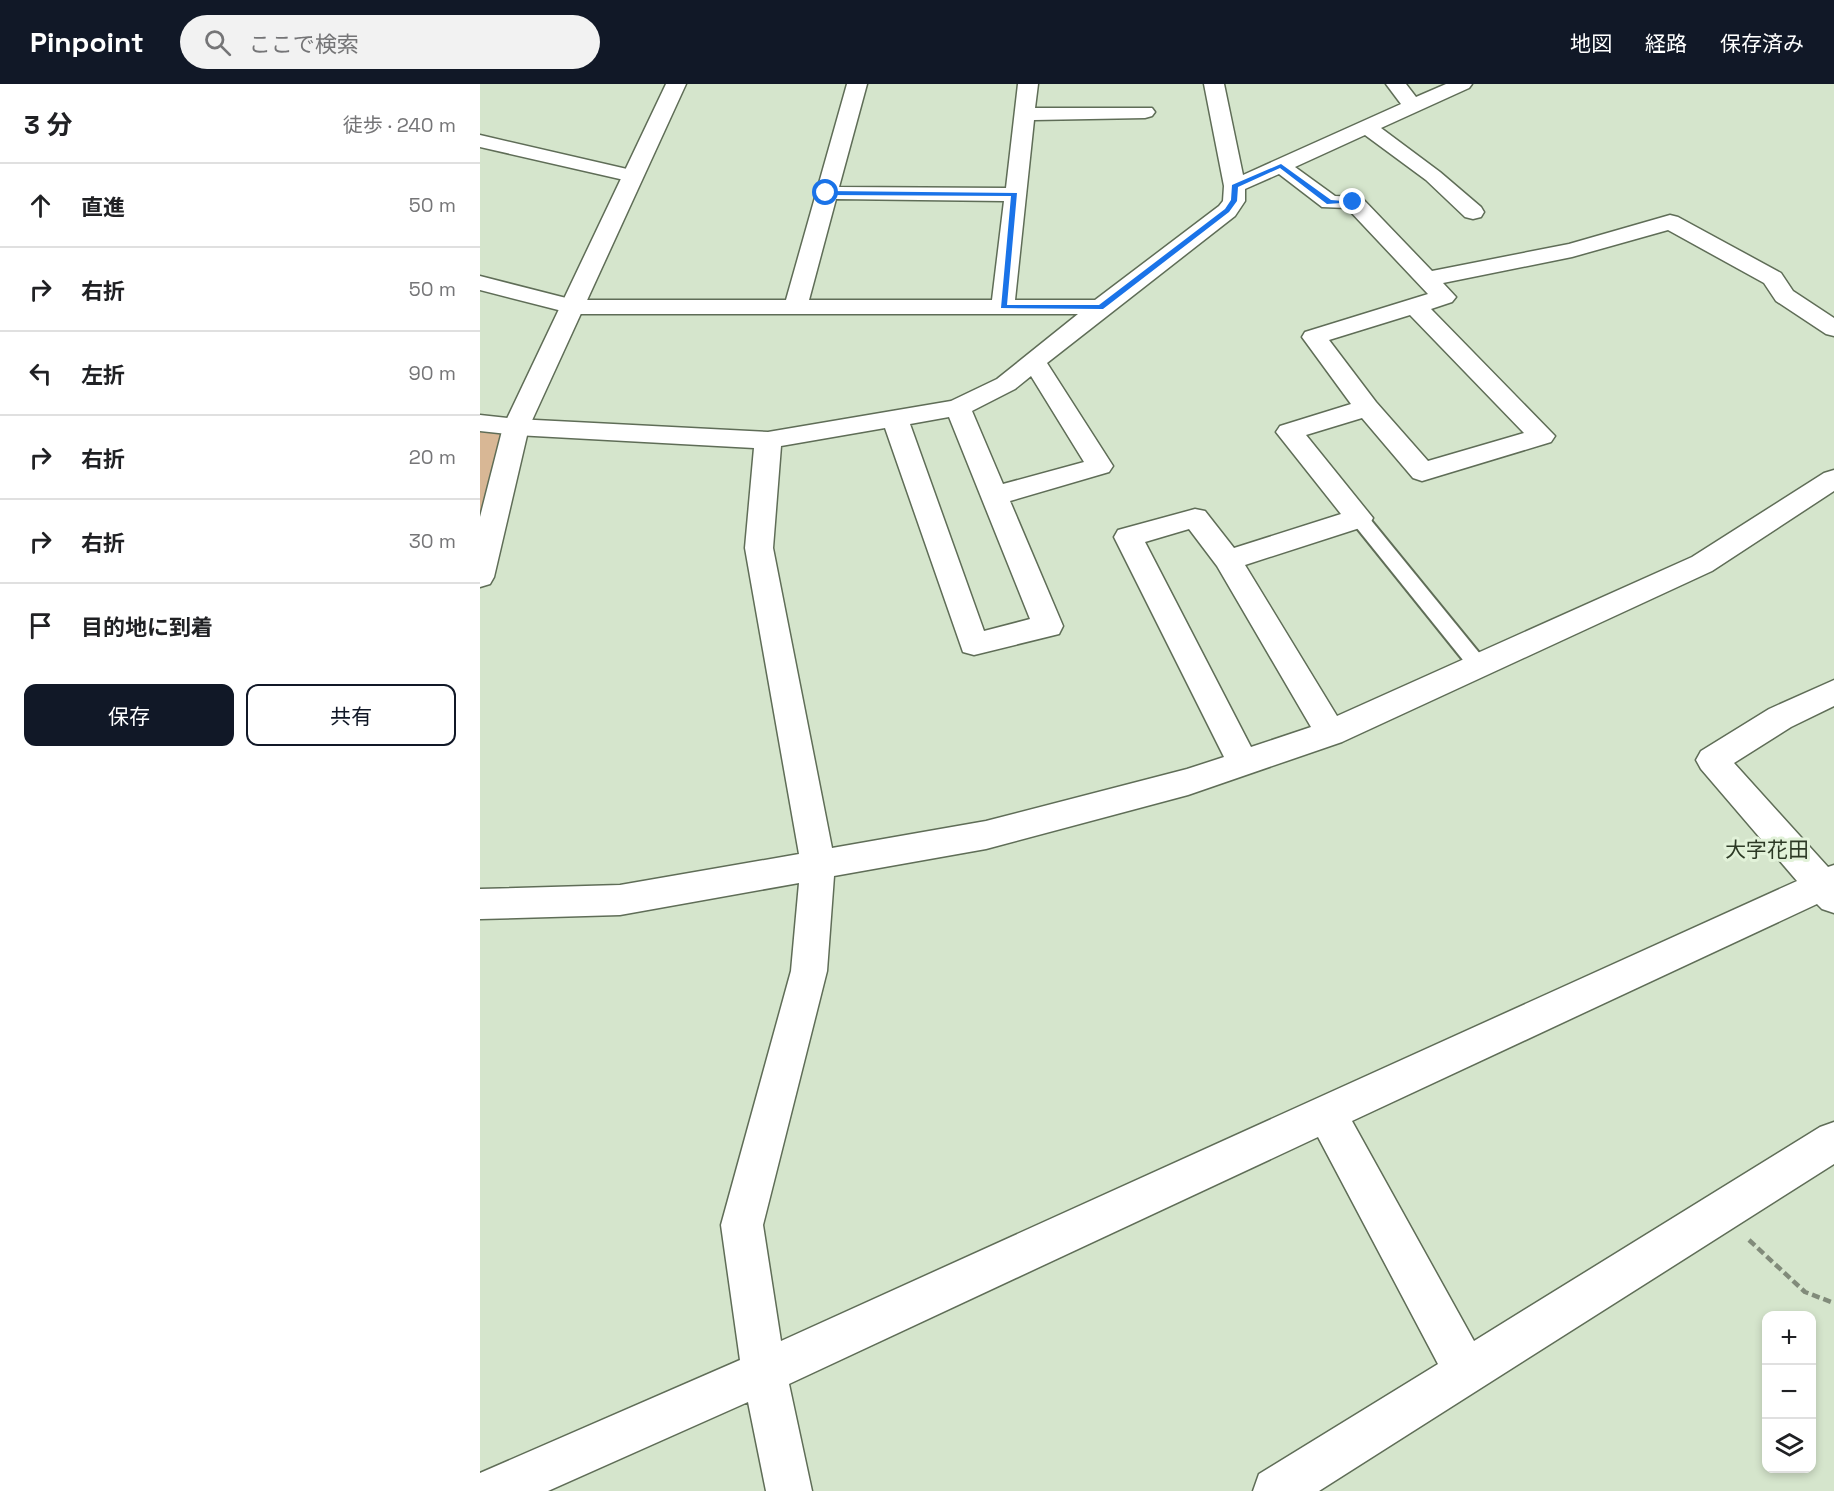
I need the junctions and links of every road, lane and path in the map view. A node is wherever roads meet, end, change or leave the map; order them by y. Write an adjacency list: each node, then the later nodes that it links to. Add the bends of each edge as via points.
1 (676, 84): 13 (street)
2 (856, 84): 15 (street)
3 (1028, 84): 9 (street)
4 (1214, 84): 14 (street)
5 (1396, 84): 7 (street)
6 (1462, 84): 7 (street)
7 (1414, 107): 10 (street)
8 (1145, 112): 9 (street)
9 (1024, 114): 16 (street)
10 (1368, 128): 12 (street); 17 (street, via 1433,176)
11 (480, 141): 13 (street)
12 (1281, 166): 14 (street); 18 (street, via 1330,202 1353,202)
13 (633, 177): 22 (street)
14 (1235, 186): 24 (street, via 1234,201 1227,211)
15 (826, 193): 16 (street); 20 (street)
16 (1015, 195): 23 (street)
17 (1473, 212)
18 (1427, 279): 21 (street, via 1444,297); 25 (street, via 1572,250 1670,222 1773,278 1784,296)
19 (480, 283): 22 (street)
20 (796, 305): 22 (street); 23 (street)
21 (1415, 306): 28 (street, via 1314,337); 28 (street, via 1542,436 1422,472)
22 (574, 307): 31 (street)
23 (1003, 307): 24 (street)
24 (1101, 307): 26 (street)
25 (1834, 329)
26 (1034, 362): 27 (street, via 1006,384); 34 (street, via 1100,466)
27 (958, 408): 29 (street); 34 (street)
28 (1367, 408): 35 (street, via 1289,432)
29 (895, 419): 32 (street); 34 (street, via 974,644 1048,626)
30 (480, 423): 31 (street)
31 (516, 427): 32 (street); 37 (street)
32 (768, 440): 42 (street, via 759,548)
33 (1834, 480): 38 (street, via 1702,564)
34 (994, 496)
35 (1359, 518): 36 (street); 38 (lane)
36 (1228, 560): 40 (street); 41 (street, via 1195,518 1128,537)
37 (480, 577)
38 (1478, 665): 40 (street)
39 (1834, 692): 43 (street, via 1780,718 1712,760)
40 (1331, 733): 41 (street)
41 (1243, 763): 42 (street, via 1188,782 986,835)
42 (818, 863): 44 (street, via 620,900); 50 (street, via 809,971 742,1225)
43 (1830, 888): 45 (street)
44 (480, 904)
45 (1326, 1114): 49 (street); 50 (street)
46 (1834, 1141): 47 (street)
47 (1720, 1214): 48 (path, via 1805,1292); 49 (street)
48 (1834, 1303)
49 (1466, 1371): 53 (street)
50 (764, 1372): 51 (street); 52 (street)
51 (494, 1491)
52 (789, 1491)
53 (1276, 1491)

